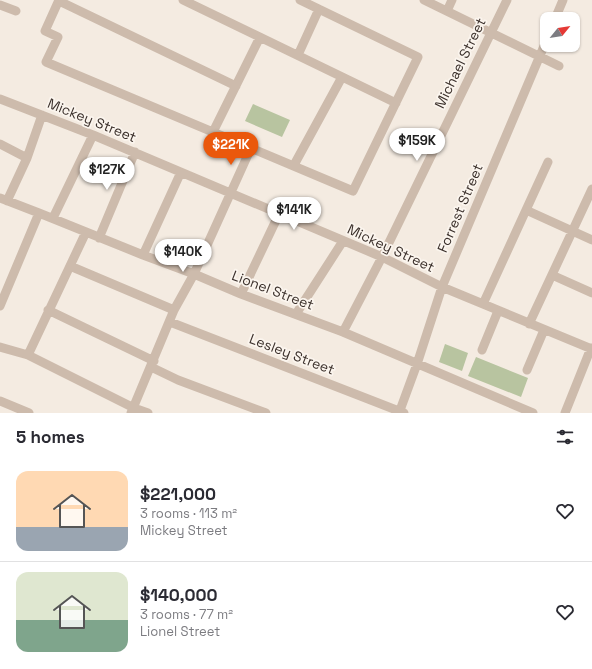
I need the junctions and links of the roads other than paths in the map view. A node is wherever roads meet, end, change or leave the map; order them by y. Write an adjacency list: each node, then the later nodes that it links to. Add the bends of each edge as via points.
1 (183, 0): 14 (street)
2 (300, 0): 9 (street)
3 (424, 0): 11 (street)
4 (452, 0): 11 (street)
5 (506, 0): 13 (street, Michael Street)
6 (563, 0): 12 (street)
7 (59, 1): 20 (street); 24 (street, via 44,31 58,37 46,62)
8 (0, 4): 10 (street)
9 (319, 9): 16 (street); 22 (street, via 418,57)
10 (16, 11)
11 (447, 11): 13 (street)
12 (558, 12)
13 (491, 33): 17 (street); 46 (street, Michael Street)
14 (260, 37): 16 (street); 20 (street)
15 (541, 52): 17 (street, Forrest Street)
16 (298, 55): 19 (street)
17 (539, 57): 18 (street); 50 (street, Forrest Street)
18 (559, 66)
19 (342, 77): 22 (street); 31 (street)
20 (236, 86): 24 (street)
21 (0, 99): 23 (street, Mickey Street)
22 (396, 103): 31 (street, via 353,191)
23 (42, 115): 25 (street, Mickey Street); 29 (street)
24 (213, 132): 27 (street)
25 (93, 135): 28 (street, Mickey Street); 39 (street)
26 (0, 144): 29 (street)
27 (251, 148): 31 (street); 34 (street)
28 (135, 152): 32 (street, Mickey Street); 42 (street)
29 (27, 158): 35 (street)
30 (548, 162): 36 (street)
31 (294, 165)
32 (182, 172): 34 (street, Mickey Street); 45 (street)
33 (592, 190): 40 (street)
34 (231, 193): 38 (street, Mickey Street); 48 (street)
35 (4, 199): 37 (street, Lionel Street)
36 (526, 210): 40 (street); 53 (street)
37 (39, 213): 39 (street, Lionel Street); 54 (street)
38 (279, 214): 44 (street, Mickey Street); 52 (street)
39 (53, 218): 41 (street, Lionel Street)
40 (572, 231): 43 (street); 49 (street)
41 (86, 232): 42 (street, Lionel Street); 47 (street)
42 (99, 238): 45 (street, Lionel Street)
43 (592, 240)
44 (343, 241): 46 (street, Mickey Street); 58 (street)
45 (143, 255): 48 (street, Lionel Street)
46 (382, 257): 50 (street, Mickey Street); 62 (street, Michael Street)
47 (70, 266): 55 (street); 56 (street)
48 (194, 274): 52 (street, Lionel Street); 56 (street)
49 (552, 275): 51 (street); 60 (street)
50 (442, 287): 53 (street, Mickey Street); 68 (street, Forrest Street)
51 (592, 293)
52 (241, 294): 58 (street, Lionel Street)
53 (483, 304): 57 (street, Mickey Street)
54 (0, 306)
55 (48, 310): 66 (street); 67 (street)
56 (174, 310): 59 (street)
57 (498, 311): 60 (street, Mickey Street); 65 (street)
58 (296, 314): 62 (street, Lionel Street)
59 (170, 322): 67 (street); 72 (street, Lesley Street)
60 (529, 324): 61 (street, Mickey Street)
61 (544, 330): 64 (street, Mickey Street); 69 (street)
62 (343, 332): 68 (street, Lionel Street)
63 (0, 347): 66 (street)
64 (591, 349): 77 (street)
65 (482, 350)
66 (28, 355): 71 (street)
67 (153, 364): 71 (street); 75 (street, via 178,380)
68 (417, 364): 72 (street, Forrest Street); 76 (street, Lionel Street)
69 (527, 370)
70 (0, 401): 73 (street)
71 (133, 410): 74 (street)
72 (401, 412)
73 (29, 413)
74 (148, 413)
75 (266, 413)
76 (533, 413)
77 (565, 413)

